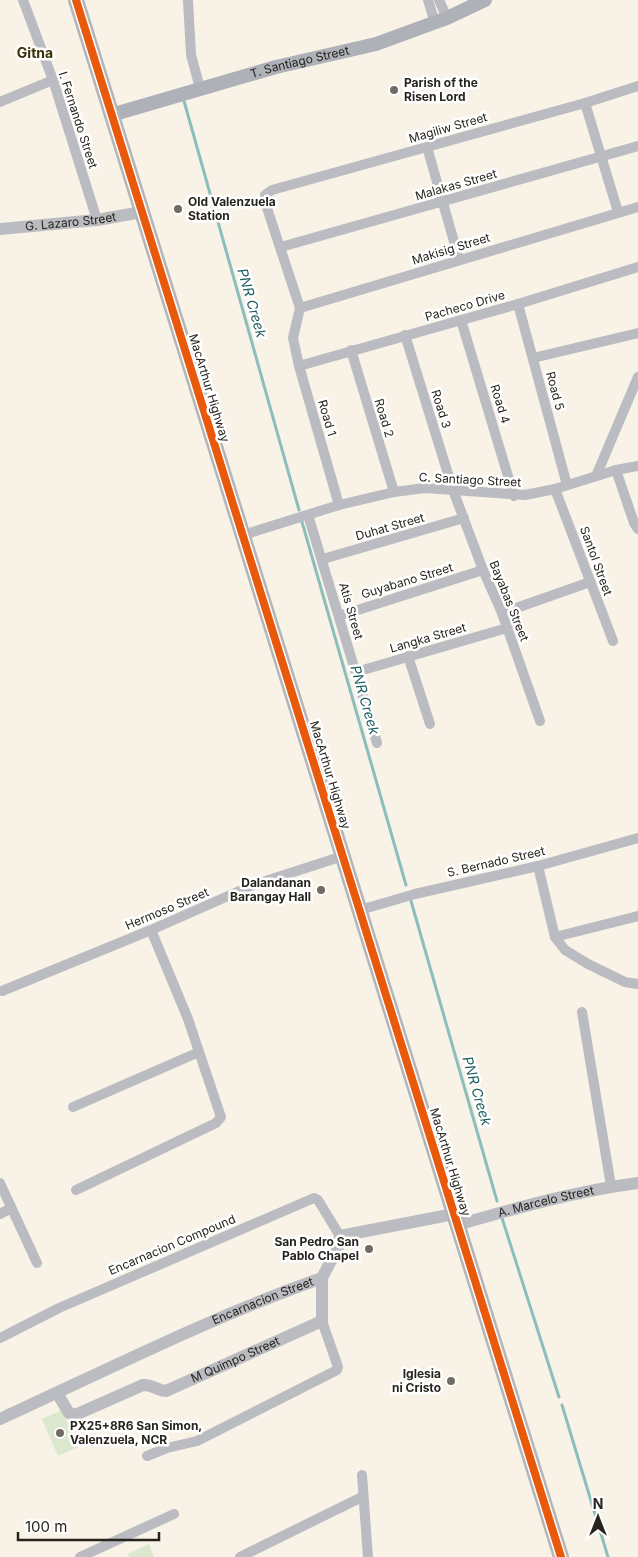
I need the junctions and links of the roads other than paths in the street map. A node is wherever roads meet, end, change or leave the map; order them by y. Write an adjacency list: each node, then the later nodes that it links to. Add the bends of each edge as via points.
1 (24, 0): 8 (street, I. Fernando Street)
2 (76, 0): 13 (highway, MacArthur Highway)
3 (188, 0): 10 (street, via 191,54)
4 (428, 0): 7 (street)
5 (439, 0): 7 (street)
6 (485, 0): 7 (main road, T. Santiago Street)
7 (441, 21): 10 (main road, T. Santiago Street, via 376,44)
8 (53, 80): 11 (street); 21 (street, I. Fernando Street)
9 (638, 86): 12 (street, Magiliw Street)
10 (200, 88): 13 (main road, T. Santiago Street)
11 (0, 102)
12 (585, 102): 15 (street, Magiliw Street); 16 (street)
13 (112, 115): 19 (highway, MacArthur Highway)
14 (638, 146): 16 (street, Malakas Street)
15 (427, 147): 17 (street); 23 (street, Magiliw Street, via 272,190 265,195 265,202)
16 (603, 157): 17 (street, Malakas Street); 20 (street)
17 (443, 201): 23 (street, Malakas Street); 24 (street)
18 (638, 207): 20 (street, Makisig Street)
19 (142, 212): 21 (street, G. Lazaro Street); 47 (highway, MacArthur Highway)
20 (618, 212): 24 (street, Makisig Street)
21 (97, 220): 22 (street, G. Lazaro Street)
22 (0, 229)
23 (281, 247): 27 (street)
24 (459, 259): 27 (street, Makisig Street)
25 (638, 267): 26 (street, Pacheco Drive)
26 (518, 304): 28 (street, Pacheco Drive); 32 (street, Road 5)
27 (300, 308): 33 (street, Road 1, via 294,338)
28 (461, 320): 30 (street, Pacheco Drive); 42 (street, Road 4)
29 (638, 334): 32 (street)
30 (405, 335): 31 (street, Pacheco Drive); 40 (street, Road 3)
31 (351, 350): 33 (street, Pacheco Drive); 41 (street, Road 2)
32 (533, 358): 38 (street, Road 5)
33 (299, 366): 43 (street, Road 1)
34 (638, 377): 37 (street)
35 (638, 466): 36 (street, C. Santiago Street)
36 (616, 470): 37 (street, C. Santiago Street); 46 (street)
37 (596, 476): 38 (street, C. Santiago Street)
38 (567, 485): 39 (street, C. Santiago Street)
39 (555, 489): 42 (street, C. Santiago Street); 50 (street, Santol Street)
40 (453, 490): 41 (street, C. Santiago Street, via 425,488); 42 (street, C. Santiago Street); 45 (street, Bayabas Street)
41 (394, 492): 43 (street, C. Santiago Street)
42 (514, 496)
43 (339, 505): 44 (street, C. Santiago Street)
44 (308, 514): 47 (street, C. Santiago Street); 48 (street, Atis Street)
45 (464, 518): 48 (street, Duhat Street); 49 (street, Bayabas Street)
46 (637, 525)
47 (243, 535): 61 (highway, MacArthur Highway)
48 (323, 559): 52 (street, Atis Street)
49 (483, 570): 51 (street, Bayabas Street); 52 (street, Guyabano Street)
50 (590, 582): 51 (street); 54 (street, Santol Street)
51 (502, 613): 53 (street, Bayabas Street)
52 (339, 616): 56 (street, Atis Street)
53 (507, 628): 55 (street, Langka Street); 57 (street, Bayabas Street)
54 (613, 641)
55 (408, 656): 56 (street, Langka Street); 58 (street)
56 (356, 672): 59 (street, Atis Street)
57 (540, 721)
58 (430, 724)
59 (377, 743)
60 (638, 838): 62 (street, S. Bernado Street)
61 (343, 856): 63 (highway, MacArthur Highway); 65 (street, Hermoso Street, via 253,885)
62 (538, 866): 63 (street, S. Bernado Street); 66 (street)
63 (360, 910): 78 (highway, MacArthur Highway)
64 (638, 916): 66 (street)
65 (151, 930): 68 (street, Hermoso Street); 70 (street)
66 (555, 937): 67 (street, via 565,950 588,964 625,982)
67 (638, 984)
68 (2, 991)
69 (582, 1012): 74 (street)
70 (199, 1052): 71 (street); 75 (street, via 221,1117 216,1123)
71 (73, 1107)
72 (638, 1183): 74 (street, A. Marcelo Street)
73 (0, 1184): 76 (street)
74 (611, 1186): 78 (street, A. Marcelo Street, via 493,1214)
75 (76, 1190)
76 (11, 1208): 77 (street); 80 (street)
77 (0, 1214)
78 (455, 1219): 79 (street); 93 (highway, MacArthur Highway)
79 (340, 1236): 81 (street, Encarnacion Street); 83 (street, Encarnacion Compound, via 314,1198 59,1308)
80 (37, 1264)
81 (322, 1278): 82 (street); 84 (street, Encarnacion Street, via 211,1321)
82 (322, 1321): 84 (street, M Quimpo Street, via 166,1391 147,1384 76,1415 69,1413); 86 (street, via 337,1370 197,1441)
83 (0, 1338)
84 (57, 1393): 85 (street, Encarnacion Street)
85 (0, 1419)
86 (148, 1456)
87 (362, 1475): 88 (street)
88 (362, 1498): 91 (street); 92 (street)
89 (174, 1514): 90 (street)
90 (80, 1557)
91 (240, 1557)
92 (368, 1557)
93 (561, 1557)

